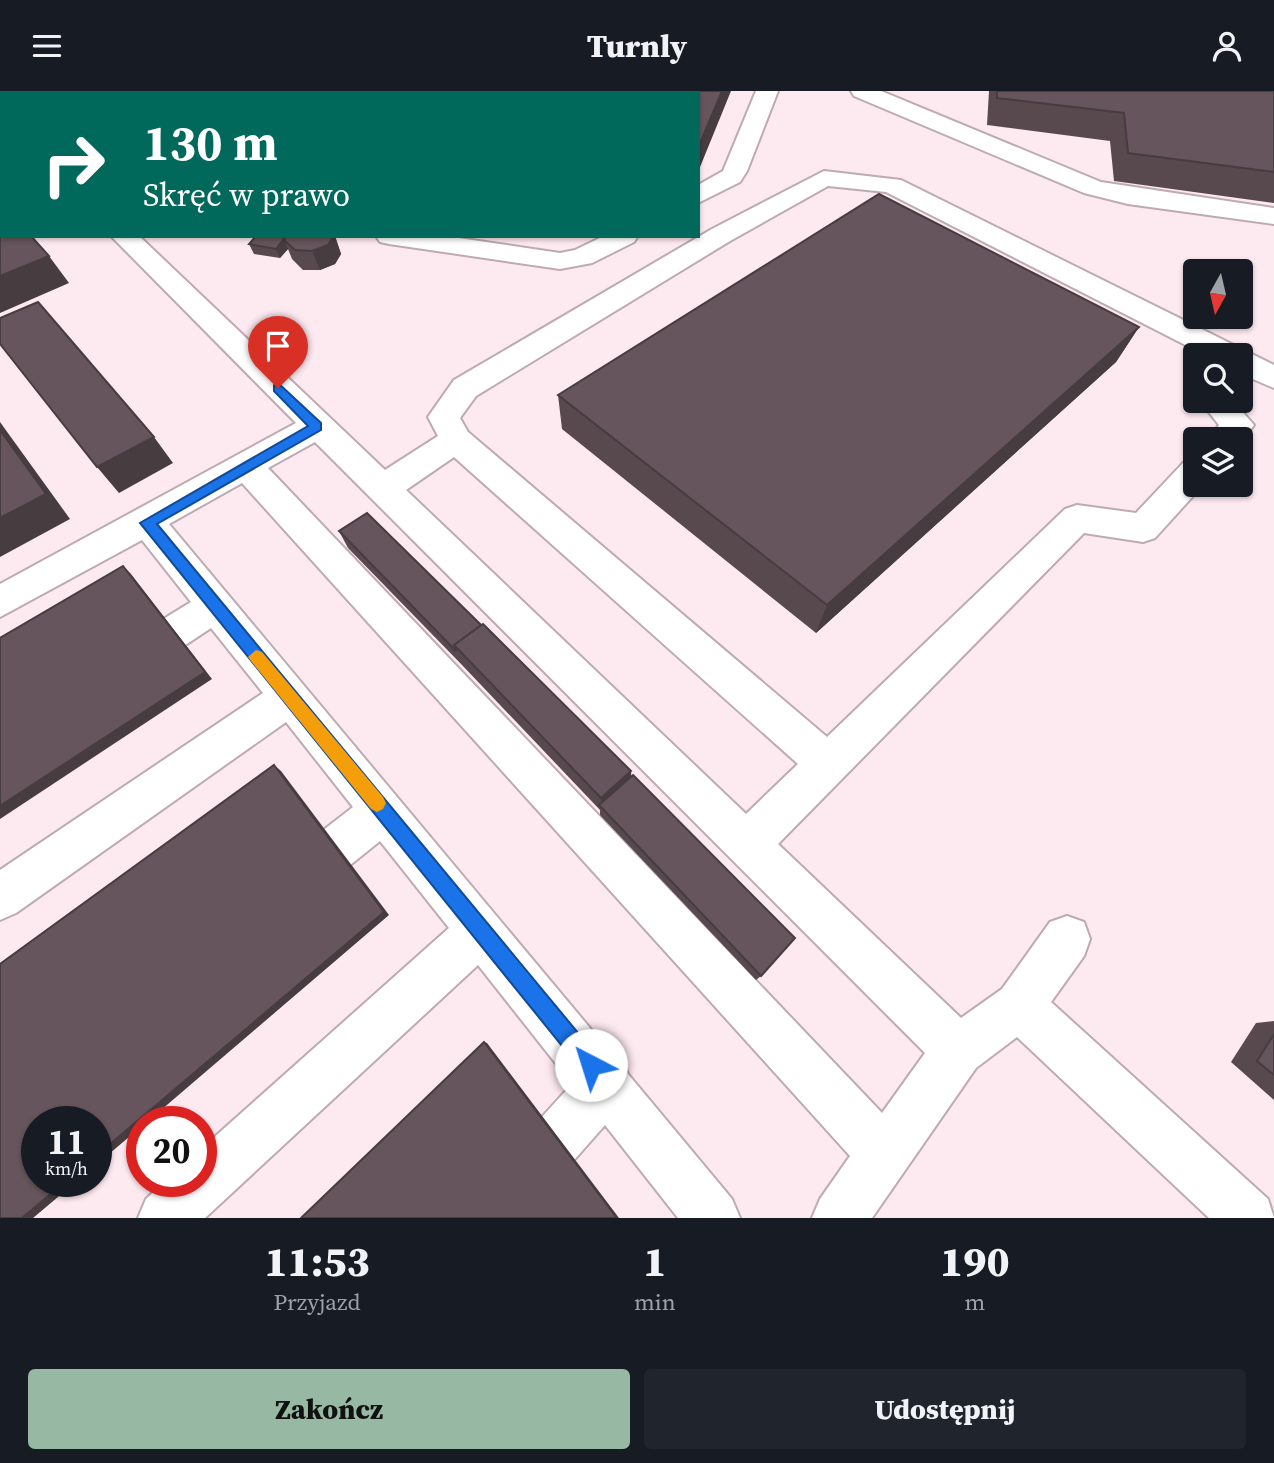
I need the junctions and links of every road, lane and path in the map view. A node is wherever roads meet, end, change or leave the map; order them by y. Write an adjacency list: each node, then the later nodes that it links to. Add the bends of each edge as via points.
1 (766, 91): 3 (lane, via 736,171)
2 (862, 91): 4 (lane, via 1093,188)
3 (700, 195)
4 (1274, 216)
5 (126, 238): 12 (lane)
6 (403, 238): 7 (lane, via 559,261 582,257)
7 (621, 238)
8 (1205, 343): 14 (lane, via 892,185 824,178 465,388 444,417)
9 (1253, 367): 10 (lane)
10 (1274, 378)
11 (1226, 413): 13 (lane)
12 (316, 427): 15 (lane); 17 (lane)
13 (1236, 427)
14 (456, 440): 17 (lane); 23 (lane)
15 (246, 466): 18 (lane); 33 (lane)
16 (1183, 485): 23 (lane, via 1143,528 1077,518)
17 (381, 490): 25 (lane)
18 (148, 523): 19 (lane, via 112,538); 20 (lane)
19 (0, 602)
20 (216, 605): 21 (lane); 22 (lane)
21 (102, 678)
22 (289, 697): 24 (lane); 26 (lane)
23 (828, 764): 25 (lane)
24 (383, 811): 27 (lane); 28 (lane)
25 (748, 842): 31 (lane)
26 (0, 897)
27 (263, 907)
28 (480, 932): 32 (lane); 34 (lane)
29 (1067, 939): 30 (lane)
30 (1019, 1006): 31 (lane); 38 (lane)
31 (958, 1050): 33 (lane)
32 (607, 1084): 35 (lane); 36 (lane)
33 (884, 1154): 37 (lane)
34 (165, 1218)
35 (486, 1218)
36 (713, 1218)
37 (839, 1218)
38 (1249, 1218)

